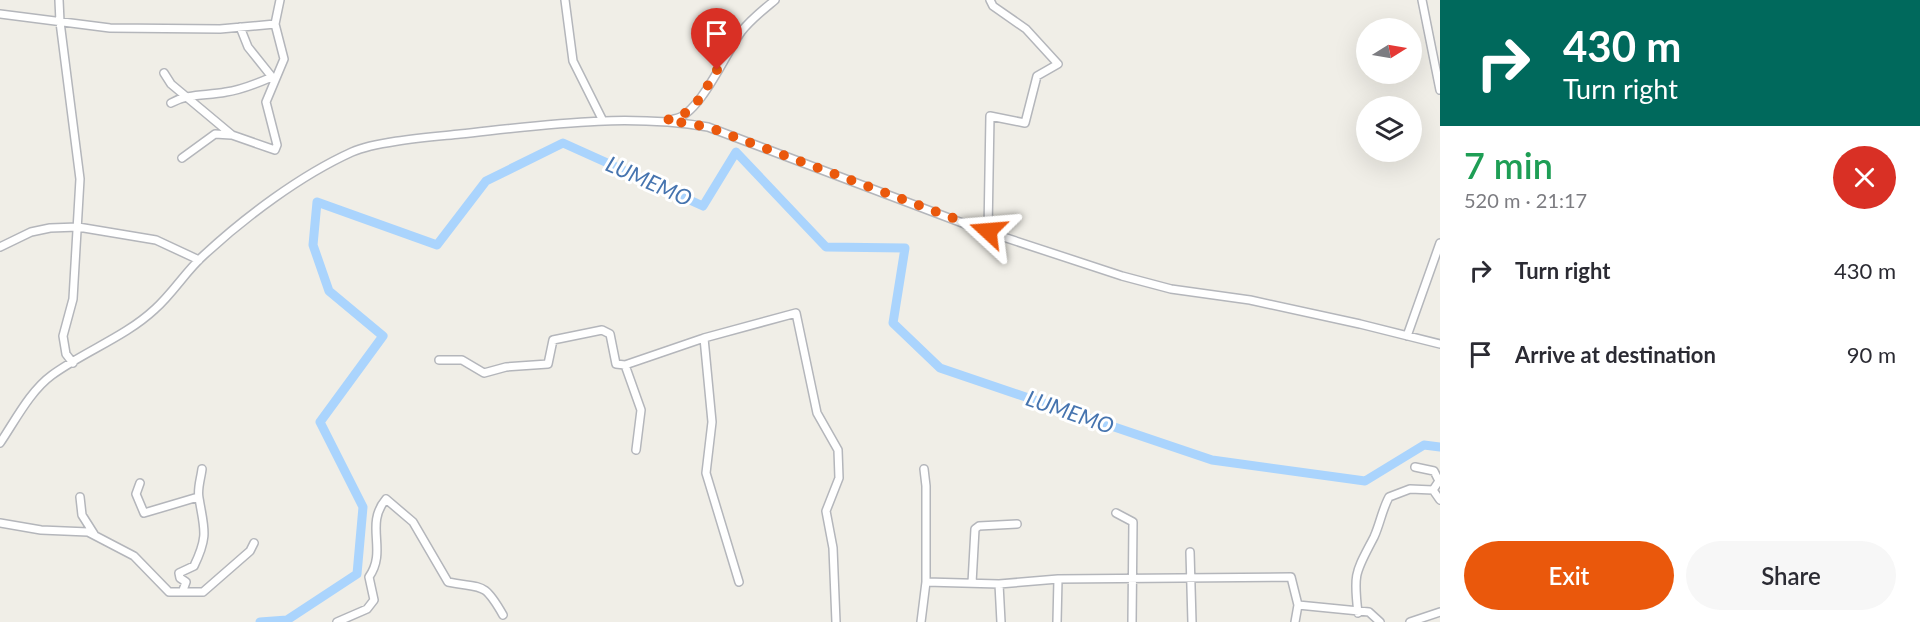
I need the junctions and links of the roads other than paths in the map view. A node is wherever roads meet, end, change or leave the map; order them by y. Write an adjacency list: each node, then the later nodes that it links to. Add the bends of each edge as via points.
1 (59, 0): 8 (street)
2 (280, 0): 9 (street)
3 (565, 0): 16 (street, via 573,61)
4 (775, 0): 17 (street, via 742,31 694,107 681,118)
5 (990, 0): 21 (street, via 1026,29 1058,64 1037,76 1025,123 990,116)
6 (1422, 0): 13 (street)
7 (0, 14): 8 (street)
8 (60, 22): 10 (street, via 110,28); 20 (street, via 80,179)
9 (275, 24): 10 (street); 12 (street, via 284,59)
10 (240, 27): 12 (street, via 248,47)
11 (164, 73): 14 (street)
12 (274, 78): 14 (street, via 200,97); 18 (street, via 266,102 276,149)
13 (1440, 90)
14 (185, 95): 15 (street); 18 (street)
15 (171, 103)
16 (602, 119): 17 (street); 24 (street, via 414,139 354,151 309,176 247,219)
17 (666, 120): 21 (street, via 708,127)
18 (232, 135): 19 (street, via 215,134)
19 (182, 158)
20 (78, 227): 23 (street, via 31,232); 24 (street, via 156,240); 29 (street, via 73,299 63,336 66,354)
21 (988, 231): 25 (street, via 1171,289 1250,300)
22 (1440, 243): 25 (street)
23 (0, 248)
24 (199, 260): 29 (street, via 155,309)
25 (1407, 336): 27 (street)
26 (704, 338): 30 (street); 50 (street, via 712,422 706,473); 60 (street, via 796,313 817,412 838,450 839,478 826,511 833,548)
27 (1440, 344)
28 (439, 360): 30 (street, via 462,360 484,373 548,364 553,340 602,330 610,334 616,364)
29 (73, 363): 31 (street, via 51,375)
30 (625, 365): 32 (street, via 641,410)
31 (0, 443)
32 (636, 450)
33 (1414, 467): 37 (street, via 1434,471 1439,482)
34 (202, 469): 39 (street)
35 (924, 469): 51 (street)
36 (140, 483): 39 (street, via 136,494 144,513)
37 (1433, 490): 40 (street); 57 (street, via 1410,489 1389,497 1374,537 1360,559 1354,583)
38 (80, 497): 44 (street, via 82,515)
39 (198, 497): 54 (street, via 204,515 204,548 194,566 179,573 186,582)
40 (1440, 500)
41 (1116, 513): 48 (street, via 1132,522)
42 (0, 524): 44 (street)
43 (1017, 524): 52 (street, via 975,529)
44 (94, 534): 54 (street, via 134,556 169,592)
45 (254, 543): 54 (street, via 203,592)
46 (1190, 552): 47 (street)
47 (1191, 576): 48 (street); 55 (street, via 1291,577); 65 (street)
48 (1131, 577): 49 (street); 64 (street)
49 (1058, 579): 53 (street); 63 (street)
50 (739, 582)
51 (926, 582): 52 (street); 61 (street)
52 (972, 583): 53 (street)
53 (999, 584): 62 (street)
54 (183, 590)
55 (1298, 605): 57 (street); 66 (street)
56 (1440, 612): 68 (street)
57 (1358, 613): 67 (street, via 1369,612)
58 (503, 615): 59 (street, via 494,597 482,587 448,582 413,522 386,499 377,509 374,521 379,548 369,577 374,600 367,609)
59 (337, 622)
60 (836, 622)
61 (921, 622)
62 (1001, 622)
63 (1057, 622)
64 (1132, 622)
65 (1192, 622)
66 (1295, 622)
67 (1380, 622)
68 (1410, 622)

